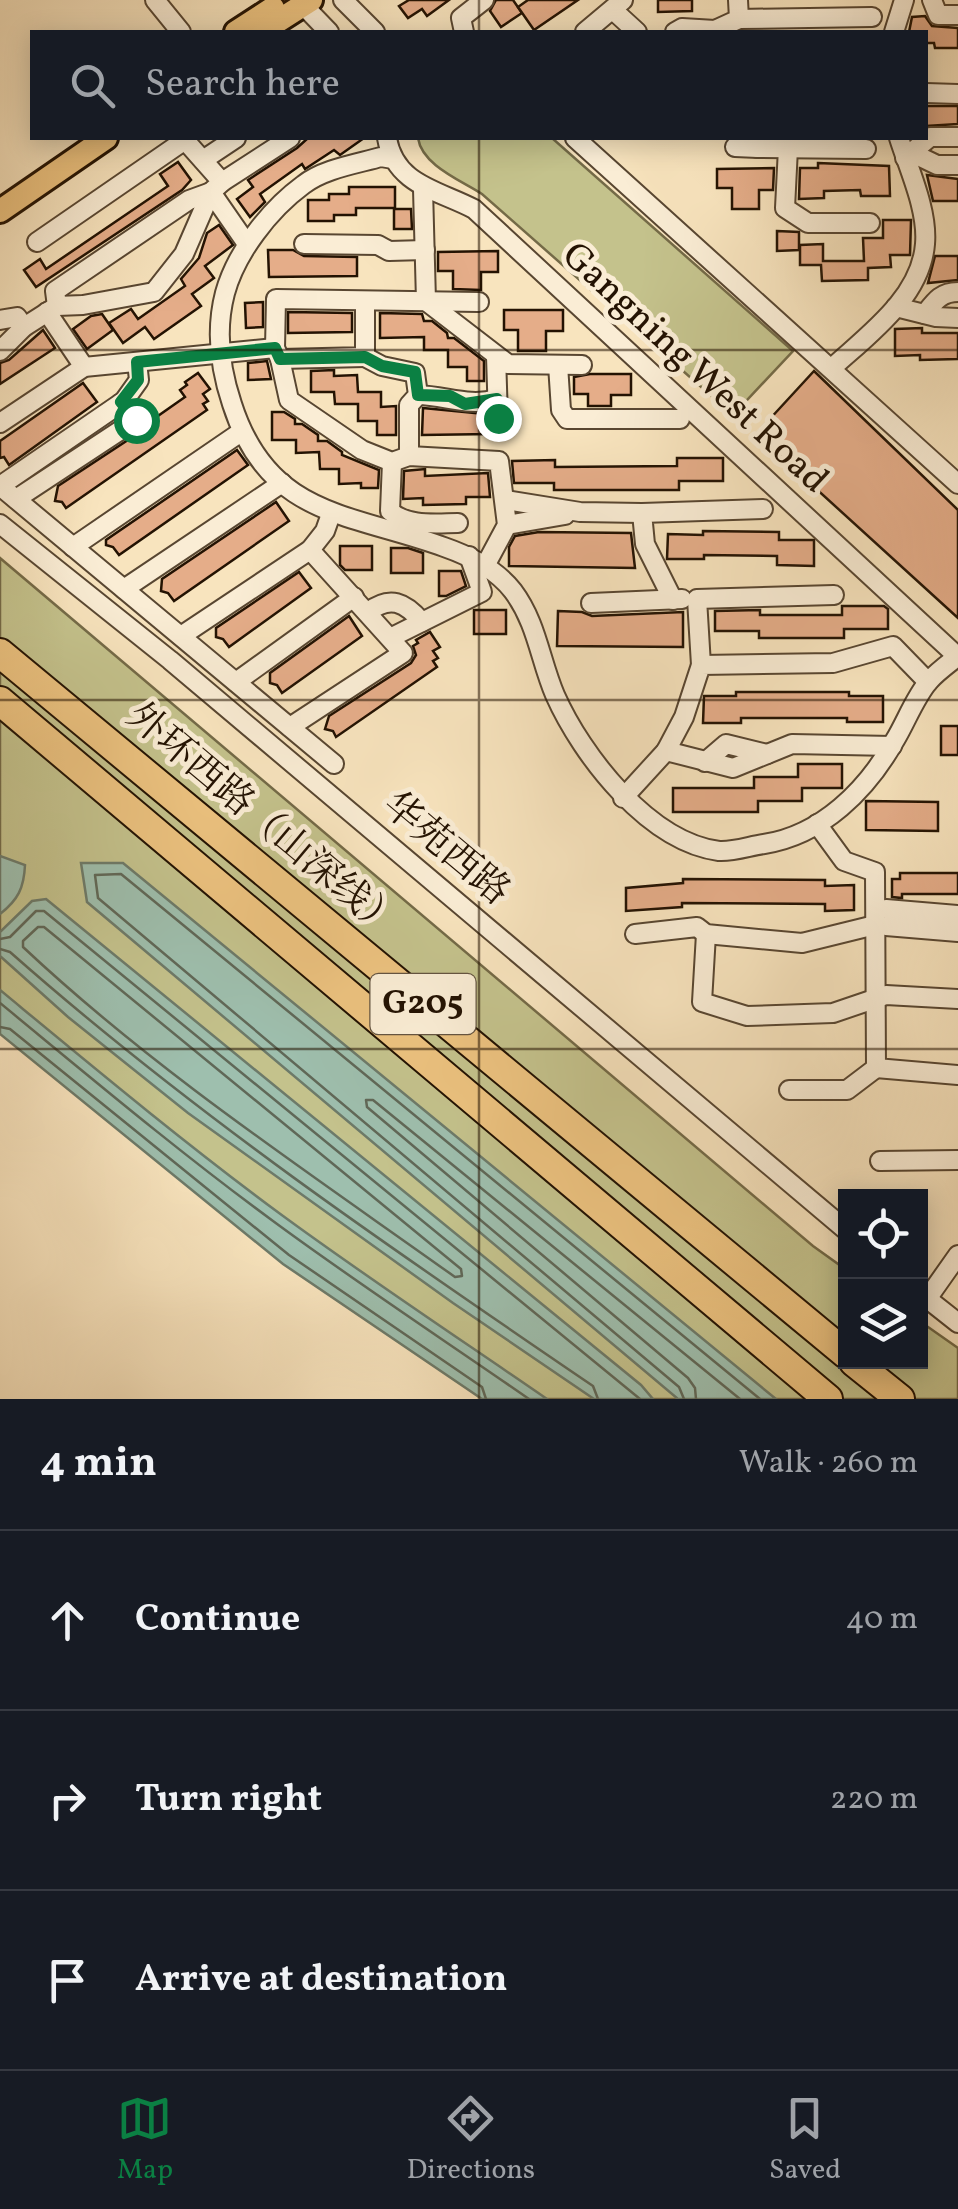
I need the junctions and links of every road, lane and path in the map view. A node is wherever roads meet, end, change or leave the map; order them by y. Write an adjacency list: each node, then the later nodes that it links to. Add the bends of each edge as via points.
1 (155, 0): 11 (street)
2 (343, 0): 15 (street)
3 (484, 0): 16 (street, via 461,18)
4 (904, 0): 22 (street)
5 (932, 0): 9 (street, via 938,15)
6 (299, 1): 12 (main road); 13 (main road); 14 (street)
7 (618, 5): 17 (street); 18 (street)
8 (738, 10): 10 (street); 21 (street)
9 (958, 15)
10 (872, 17)
11 (178, 30)
12 (240, 30)
13 (264, 30)
14 (327, 30)
15 (373, 30)
16 (464, 30)
17 (587, 30)
18 (636, 30)
19 (678, 30): 20 (street)
20 (704, 30)
21 (716, 30)
22 (895, 30)
23 (928, 93): 24 (street)
24 (958, 94)
25 (958, 137): 26 (street)
26 (928, 139)
27 (79, 140): 47 (main road)
28 (103, 140): 48 (main road)
29 (183, 140): 50 (street)
30 (185, 140): 43 (street)
31 (233, 140): 43 (street)
32 (287, 140): 45 (street)
33 (388, 140): 42 (street, Gangning West Road)
34 (578, 140): 73 (street)
35 (900, 140): 41 (street)
36 (927, 140): 41 (street)
37 (758, 143): 38 (street); 39 (street)
38 (735, 147)
39 (788, 148): 40 (street); 49 (street, via 784,208 808,223)
40 (866, 149)
41 (908, 156): 44 (street); 58 (street, via 925,244 915,278)
42 (393, 159): 46 (street, Gangning West Road); 51 (street, via 381,157 304,183)
43 (203, 160): 45 (street)
44 (958, 165)
45 (216, 187): 51 (street); 59 (street, via 55,291); 59 (street, via 184,254 154,292)
46 (423, 189): 53 (street); 106 (street, Gangning West Road, via 474,209)
47 (0, 194)
48 (0, 211)
49 (870, 223)
50 (36, 242)
51 (247, 244): 65 (street, via 219,317)
52 (304, 244): 53 (street)
53 (425, 250): 56 (street)
54 (958, 292): 60 (street, via 936,298)
55 (365, 301): 56 (street); 66 (street, via 276,299); 68 (street)
56 (426, 301): 57 (street); 67 (street)
57 (479, 302)
58 (896, 306): 60 (street); 73 (street)
59 (52, 308): 63 (street); 72 (street)
60 (925, 314): 61 (street)
61 (958, 318)
62 (0, 320): 63 (street, via 16,317)
63 (24, 327): 64 (street)
64 (0, 351)
65 (220, 353): 66 (street); 69 (street); 78 (street)
66 (278, 354): 68 (street); 79 (street, via 290,400 362,450)
67 (496, 356): 70 (street, via 508,364); 74 (street, via 497,409)
68 (365, 357): 74 (street, via 415,372)
69 (137, 362): 72 (street); 75 (street, via 138,380)
70 (558, 365): 71 (street); 76 (street, via 567,418)
71 (582, 365)
72 (84, 367): 77 (street)
73 (833, 367): 81 (street)
74 (418, 395): 79 (street, via 409,405)
75 (121, 402): 82 (street); 83 (street, via 136,420)
76 (680, 419)
77 (0, 423)
78 (240, 432): 80 (street); 92 (street)
79 (400, 459): 84 (street, via 500,462); 89 (street, via 394,516)
80 (282, 483): 88 (street); 96 (street)
81 (958, 484)
82 (0, 486): 83 (street)
83 (16, 499): 92 (street)
84 (506, 500): 86 (street); 91 (street)
85 (763, 509): 87 (street)
86 (580, 512): 87 (street); 91 (street)
87 (642, 513): 100 (street, via 645,544)
88 (330, 514): 93 (street); 94 (street)
89 (458, 523)
90 (0, 524): 132 (street, 华苑西路)
91 (507, 525): 95 (street)
92 (73, 546): 96 (street)
93 (310, 550): 98 (street); 104 (street)
94 (469, 556): 95 (street); 103 (street, via 482,592)
95 (485, 566): 118 (street, via 512,590 535,629 556,696)
96 (124, 589): 104 (street)
97 (834, 595): 99 (street)
98 (354, 597): 102 (street); 111 (street)
99 (697, 599): 100 (street); 110 (street)
100 (673, 600): 101 (street)
101 (592, 603)
102 (368, 612): 103 (street, via 393,601); 105 (street)
103 (422, 622): 105 (street)
104 (181, 636): 111 (street)
105 (392, 637): 114 (street, via 404,653)
106 (935, 637): 107 (street); 109 (street, Gangning West Road)
107 (894, 646): 110 (street, via 833,663); 112 (street)
108 (0, 653): 137 (highway, 外环西路（山深线） / G205)
109 (958, 657): 112 (street)
110 (701, 665): 116 (street)
111 (236, 682): 114 (street)
112 (928, 682): 115 (street)
113 (0, 702): 139 (highway, 外环西路（山深线） / G205)
114 (290, 727): 117 (street)
115 (892, 746): 116 (street, via 792,744 733,768); 119 (street, via 840,811)
116 (666, 752): 118 (street)
117 (334, 764)
118 (623, 798): 119 (street, via 668,833 720,851 780,842)
119 (818, 824): 121 (street, via 844,861 875,872)
120 (958, 914): 121 (street)
121 (882, 920): 122 (street); 124 (street, via 802,944); 125 (street)
122 (958, 932)
123 (636, 934): 124 (street, via 697,927)
124 (706, 934): 125 (street, via 702,1002 747,1016 833,1013)
125 (881, 997): 126 (street); 127 (street)
126 (958, 999)
127 (882, 1069): 128 (street); 129 (street, via 848,1090)
128 (958, 1075)
129 (789, 1090)
130 (958, 1160): 131 (street)
131 (880, 1161)
132 (838, 1223)
133 (958, 1254): 134 (street)
134 (928, 1291)
135 (928, 1299): 136 (street)
136 (958, 1323)
137 (838, 1347)
138 (863, 1369): 140 (highway)
139 (828, 1399)
140 (900, 1399)

